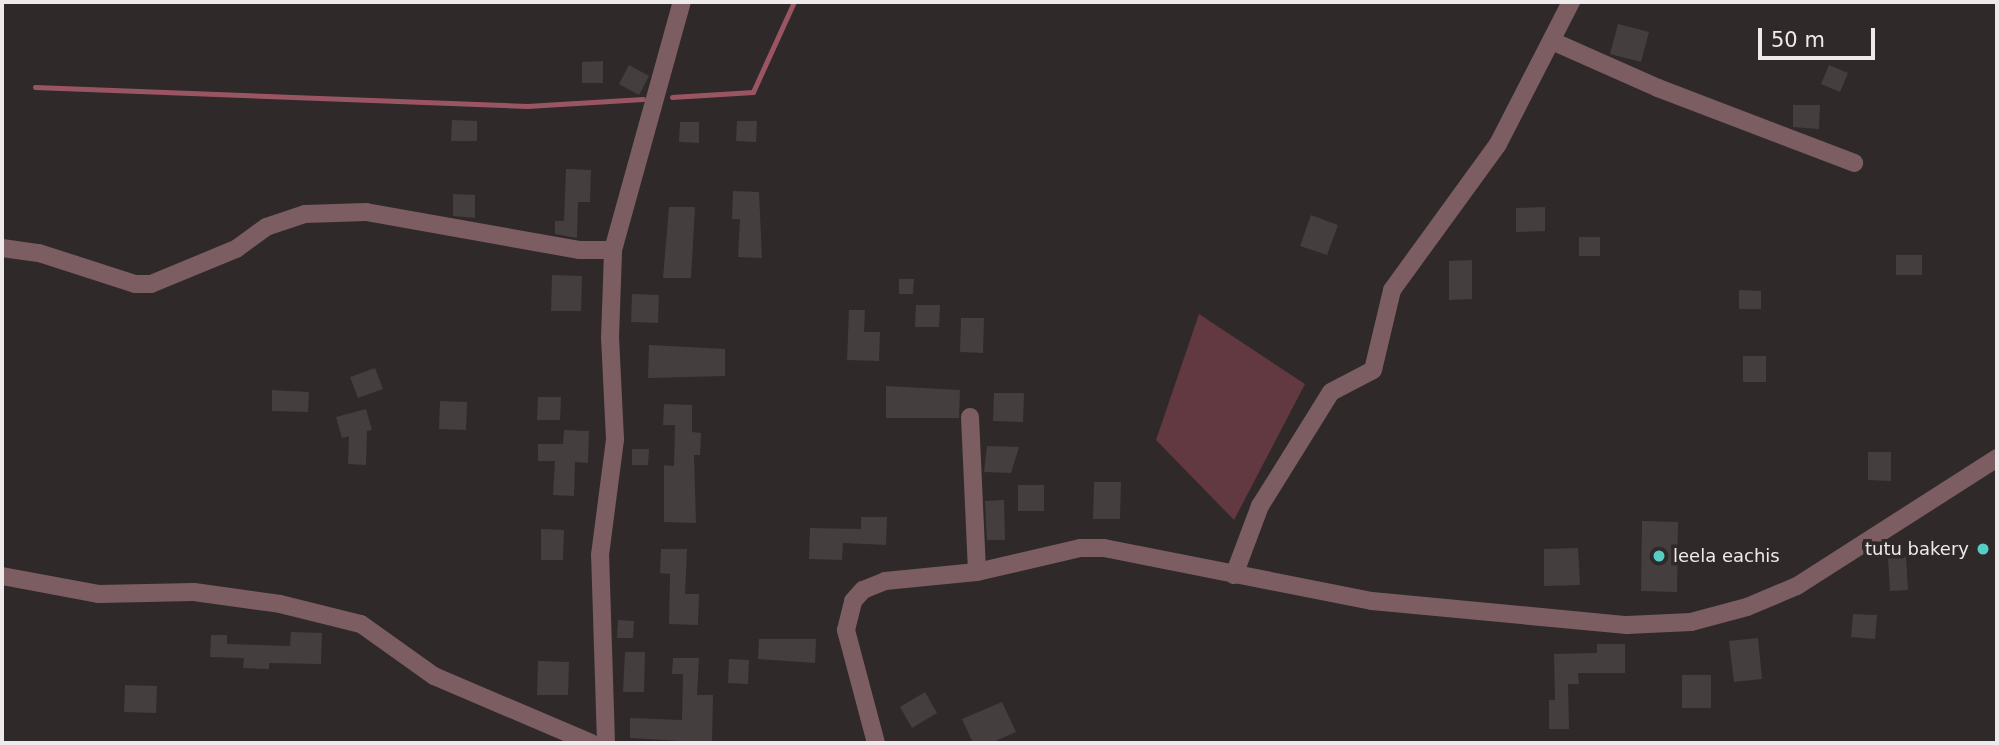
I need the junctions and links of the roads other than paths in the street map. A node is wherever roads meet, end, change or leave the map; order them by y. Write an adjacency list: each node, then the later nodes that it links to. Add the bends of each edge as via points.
1 (682, 2): 6 (street)
2 (1571, 2): 3 (street)
3 (1552, 41): 4 (street); 10 (street, via 1498,144 1392,290 1373,370 1331,392 1260,506)
4 (1854, 163)
5 (2, 247): 6 (street, via 39,253 135,284 151,284 305,214 366,212 579,250)
6 (613, 250): 13 (street, via 610,338 615,439 600,555)
7 (970, 417): 9 (street)
8 (1997, 458): 10 (street, via 1797,586 1747,607 1691,622 1627,625 1372,601)
9 (977, 572): 10 (street, via 1080,548 1104,548); 14 (street, via 885,581 863,590 853,601 846,629 848,649)
10 (1234, 575)
11 (2, 576): 12 (street, via 99,594 194,592 268,602 361,624 434,676)
12 (591, 743)
13 (606, 743)
14 (876, 743)

